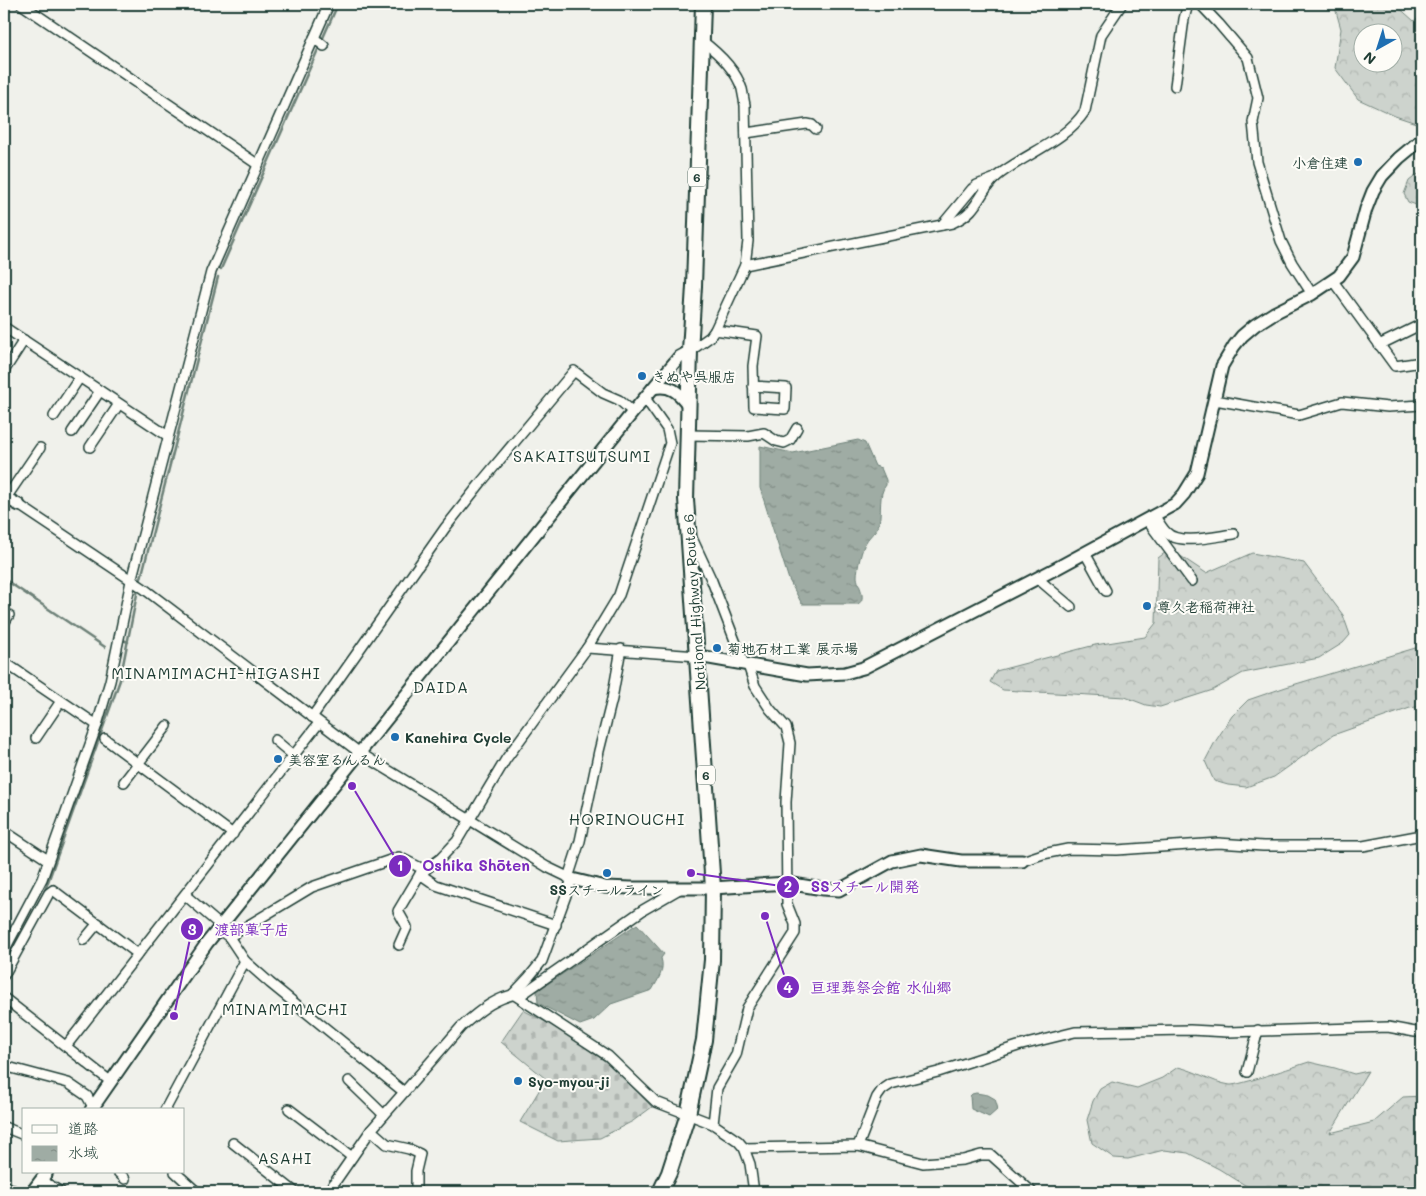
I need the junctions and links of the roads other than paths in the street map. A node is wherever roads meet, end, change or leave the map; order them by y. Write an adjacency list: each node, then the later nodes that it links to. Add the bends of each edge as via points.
1 (21, 4): 14 (street)
2 (329, 4): 7 (street)
3 (703, 4): 8 (highway, National Highway Route 6 / 6)
4 (1122, 4): 15 (street, via 1101,35 1090,94 1080,119)
5 (1188, 4): 10 (street)
6 (1200, 4): 19 (street, via 1248,58 1258,98 1253,122 1256,162 1282,241)
7 (314, 38): 9 (street); 14 (street)
8 (701, 40): 12 (street, via 723,60 742,88); 25 (highway, National Highway Route 6 / 6)
9 (324, 46)
10 (1175, 86)
11 (816, 130): 12 (street, via 807,124)
12 (746, 133): 17 (street)
13 (1422, 139): 18 (street, via 1382,176 1366,208 1353,257)
14 (258, 164): 42 (street, via 211,272)
15 (995, 178): 16 (street, via 972,189); 16 (street, via 974,208 961,219)
16 (942, 225): 17 (street)
17 (746, 264): 22 (street)
18 (1333, 281): 19 (street); 24 (street)
19 (1312, 294): 33 (street, via 1274,313 1242,336 1222,366)
20 (1422, 324): 24 (street)
21 (4, 327): 23 (street)
22 (715, 330): 25 (street); 29 (street, via 757,336 752,366)
23 (24, 340): 27 (street); 28 (street)
24 (1379, 345): 26 (street, via 1395,366)
25 (690, 351): 30 (street, via 679,357); 35 (highway, National Highway Route 6 / 6)
26 (1422, 362)
27 (4, 371)
28 (80, 378): 31 (street); 38 (street)
29 (753, 386)
30 (652, 388): 32 (street); 35 (street, via 669,387 679,393)
31 (100, 391): 34 (street); 40 (street)
32 (644, 398): 37 (street); 56 (street, via 667,429 670,443 619,595)
33 (1215, 400): 36 (street, via 1299,414 1342,402 1388,408); 47 (street, via 1197,473 1175,504)
34 (119, 404): 42 (street); 43 (street)
35 (688, 405): 41 (highway, National Highway Route 6 / 6)
36 (1422, 405)
37 (633, 412): 62 (street, via 574,371 445,528); 68 (street)
38 (54, 416)
39 (797, 428): 41 (street, via 790,440 784,443 764,433 748,436)
40 (72, 432)
41 (688, 435): 48 (highway, National Highway Route 6 / 6, via 686,499)
42 (168, 436): 52 (street)
43 (90, 447)
44 (40, 448): 45 (street)
45 (5, 497): 46 (street)
46 (18, 505): 52 (street)
47 (1151, 518): 49 (street, via 1174,538 1185,540); 50 (street); 53 (street)
48 (689, 531): 58 (highway, National Highway Route 6 / 6); 60 (street)
49 (1234, 534)
50 (1085, 553): 51 (street); 54 (street)
51 (1037, 578): 55 (street); 60 (street, via 863,668 845,673 808,675)
52 (131, 581): 62 (street); 63 (street, via 110,681)
53 (1192, 581)
54 (1106, 591)
55 (1071, 607)
56 (588, 648): 57 (street); 72 (street, via 506,759)
57 (621, 649): 58 (street); 79 (street)
58 (698, 656): 60 (street); 82 (highway, National Highway Route 6 / 6)
59 (4, 662): 61 (street)
60 (746, 664): 80 (street, via 770,710 786,727 790,743 786,802)
61 (61, 701): 63 (street); 65 (street)
62 (316, 720): 68 (street); 69 (street)
63 (96, 725): 76 (street)
64 (167, 726): 70 (street)
65 (36, 738)
66 (105, 739): 70 (street)
67 (275, 740): 69 (street)
68 (360, 753): 72 (street); 86 (street)
69 (294, 756): 74 (street)
70 (139, 764): 71 (street); 74 (street)
71 (124, 782)
72 (471, 819): 78 (street, via 458,841); 79 (street)
73 (4, 830): 76 (street)
74 (232, 834): 83 (street)
75 (1422, 834): 77 (street, via 1363,846 1218,843 1117,850 1068,849)
76 (48, 860): 90 (street)
77 (1022, 861): 80 (street, via 961,861 921,855 892,861 839,890)
78 (423, 872): 85 (street, via 436,885 455,893); 87 (street, via 399,857 390,860 312,887); 89 (street, via 398,911 407,927)
79 (570, 879): 81 (street, via 605,887); 85 (street)
80 (787, 883): 82 (street); 110 (street, via 787,904 796,924 795,934 747,1008 736,1054 717,1088)
81 (684, 887): 82 (street); 94 (street, via 644,910 524,993)
82 (713, 888): 109 (highway, National Highway Route 6 / 6, via 712,960 704,1040)
83 (185, 895): 86 (street); 91 (street)
84 (98, 923): 88 (street); 91 (street); 93 (street, via 53,890)
85 (556, 925): 94 (street, via 542,961)
86 (220, 927): 87 (street); 101 (street)
87 (229, 937): 92 (street)
88 (84, 940)
89 (399, 945)
90 (4, 951)
91 (138, 954): 98 (street)
92 (245, 961): 103 (street); 106 (street)
93 (4, 975)
94 (513, 994): 103 (street, via 478,1011); 109 (street, via 608,1056 656,1102)
95 (4, 998): 98 (street)
96 (1258, 1030): 97 (street, via 1388,1027); 100 (street); 115 (street, via 1075,1032 1002,1051 891,1084 877,1097)
97 (1422, 1031)
98 (66, 1046): 101 (street)
99 (4, 1066): 104 (street, via 68,1083 87,1096)
100 (1247, 1072)
101 (110, 1081): 105 (street)
102 (349, 1081): 108 (street)
103 (404, 1092): 108 (street)
104 (93, 1108)
105 (94, 1108)
106 (166, 1108)
107 (289, 1109): 117 (street)
108 (384, 1114): 112 (street)
109 (688, 1114): 110 (street); 128 (highway, National Highway Route 6 / 6)
110 (713, 1124): 116 (street)
111 (4, 1127): 113 (street)
112 (371, 1130): 117 (street); 127 (street, via 387,1144 420,1154)
113 (22, 1134)
114 (233, 1144): 125 (street)
115 (858, 1146): 116 (street); 130 (street, via 923,1164 991,1156)
116 (744, 1148): 129 (street)
117 (352, 1157): 126 (street)
118 (177, 1174): 124 (street)
119 (44, 1176): 122 (street); 123 (street)
120 (4, 1185): 121 (street)
121 (16, 1192)
122 (32, 1192)
123 (61, 1192)
124 (197, 1192)
125 (295, 1192)
126 (328, 1192)
127 (416, 1192)
128 (660, 1192)
129 (754, 1192)
130 (1032, 1192)

